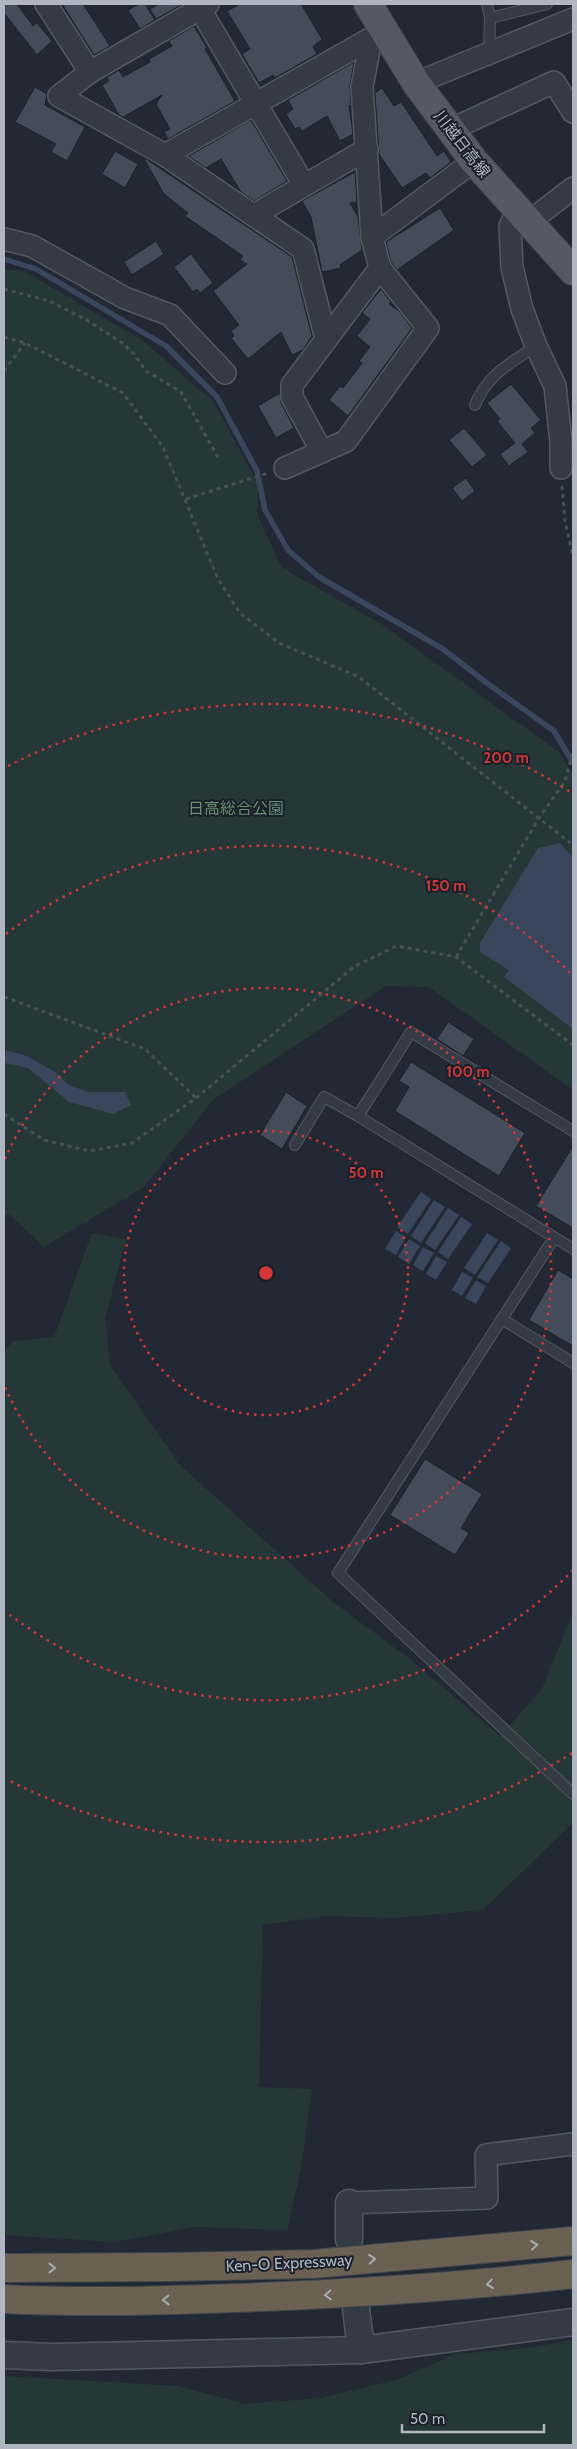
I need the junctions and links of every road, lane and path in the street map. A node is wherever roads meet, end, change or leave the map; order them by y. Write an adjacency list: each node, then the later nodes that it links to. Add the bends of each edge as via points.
1 (46, 4): 10 (street)
2 (368, 4): 8 (main road, 川越日高線)
3 (487, 4): 6 (lane)
4 (547, 4): 6 (lane)
5 (202, 5): 10 (street); 12 (street)
6 (490, 18): 9 (lane)
7 (573, 19): 9 (street)
8 (378, 35): 11 (main road, 川越日高線); 12 (street); 15 (street, via 362,87)
9 (489, 52): 11 (street)
10 (90, 72): 16 (street, via 59,96)
11 (416, 83): 14 (main road, 川越日高線)
12 (256, 104): 16 (street); 18 (street)
13 (573, 112): 14 (street, via 554,82)
14 (450, 130): 17 (main road, 川越日高線)
15 (367, 149): 18 (street); 22 (street)
16 (165, 155): 20 (street)
17 (474, 161): 21 (main road, 川越日高線); 22 (street)
18 (304, 185): 20 (street)
19 (573, 188): 21 (street)
20 (254, 215): 28 (street, via 303,249)
21 (523, 216): 25 (main road, 川越日高線); 30 (street, via 510,226 512,267 522,309)
22 (372, 237): 24 (street)
23 (4, 238): 32 (street, via 32,246 125,298 170,315)
24 (380, 268): 28 (street); 35 (street, via 428,328 346,441)
25 (573, 272)
26 (4, 289): 36 (path, via 49,302 85,318 121,342 146,371 181,392)
27 (4, 337): 29 (path)
28 (326, 339): 35 (street, via 292,384 292,397)
29 (25, 343): 31 (path); 39 (path, via 123,393 164,447)
30 (536, 346): 33 (lane, via 498,372 481,389); 34 (street, via 555,386)
31 (4, 371)
32 (225, 373)
33 (475, 405)
34 (567, 439): 38 (street)
35 (322, 452): 37 (street)
36 (219, 459)
37 (285, 468): 39 (path)
38 (561, 468): 40 (path, via 565,520)
39 (186, 499): 42 (path, via 218,579 240,613 279,643 359,678)
40 (573, 557)
41 (573, 751): 42 (path, via 565,781)
42 (539, 818): 43 (path); 44 (path)
43 (573, 845)
44 (456, 957): 46 (path); 47 (path, via 397,946 355,966)
45 (4, 997): 47 (path, via 145,1050)
46 (573, 1045)
47 (196, 1098): 48 (path, via 132,1143 89,1151 44,1140)
48 (4, 1114)
49 (358, 1116): 50 (lane, via 411,1032); 51 (lane, via 324,1097); 52 (lane)
50 (573, 1131)
51 (295, 1145)
52 (554, 1238): 53 (lane); 54 (lane)
53 (573, 1249)
54 (502, 1319): 55 (lane); 56 (lane, via 338,1573)
55 (573, 1363)
56 (573, 1794)
57 (573, 2144): 58 (street, via 486,2155 487,2198)
58 (349, 2203): 59 (street)
59 (349, 2239)
60 (573, 2241): 61 (highway, Ken-O Expressway, one-way to 60, via 313,2264)
61 (4, 2268)
62 (573, 2274): 63 (highway, Ken-O Expressway, one-way to 63, via 468,2286 311,2296 168,2300)
63 (4, 2299)
64 (356, 2308): 66 (street)
65 (573, 2322): 66 (street)
66 (361, 2350): 67 (street, via 52,2357)
67 (4, 2355)

